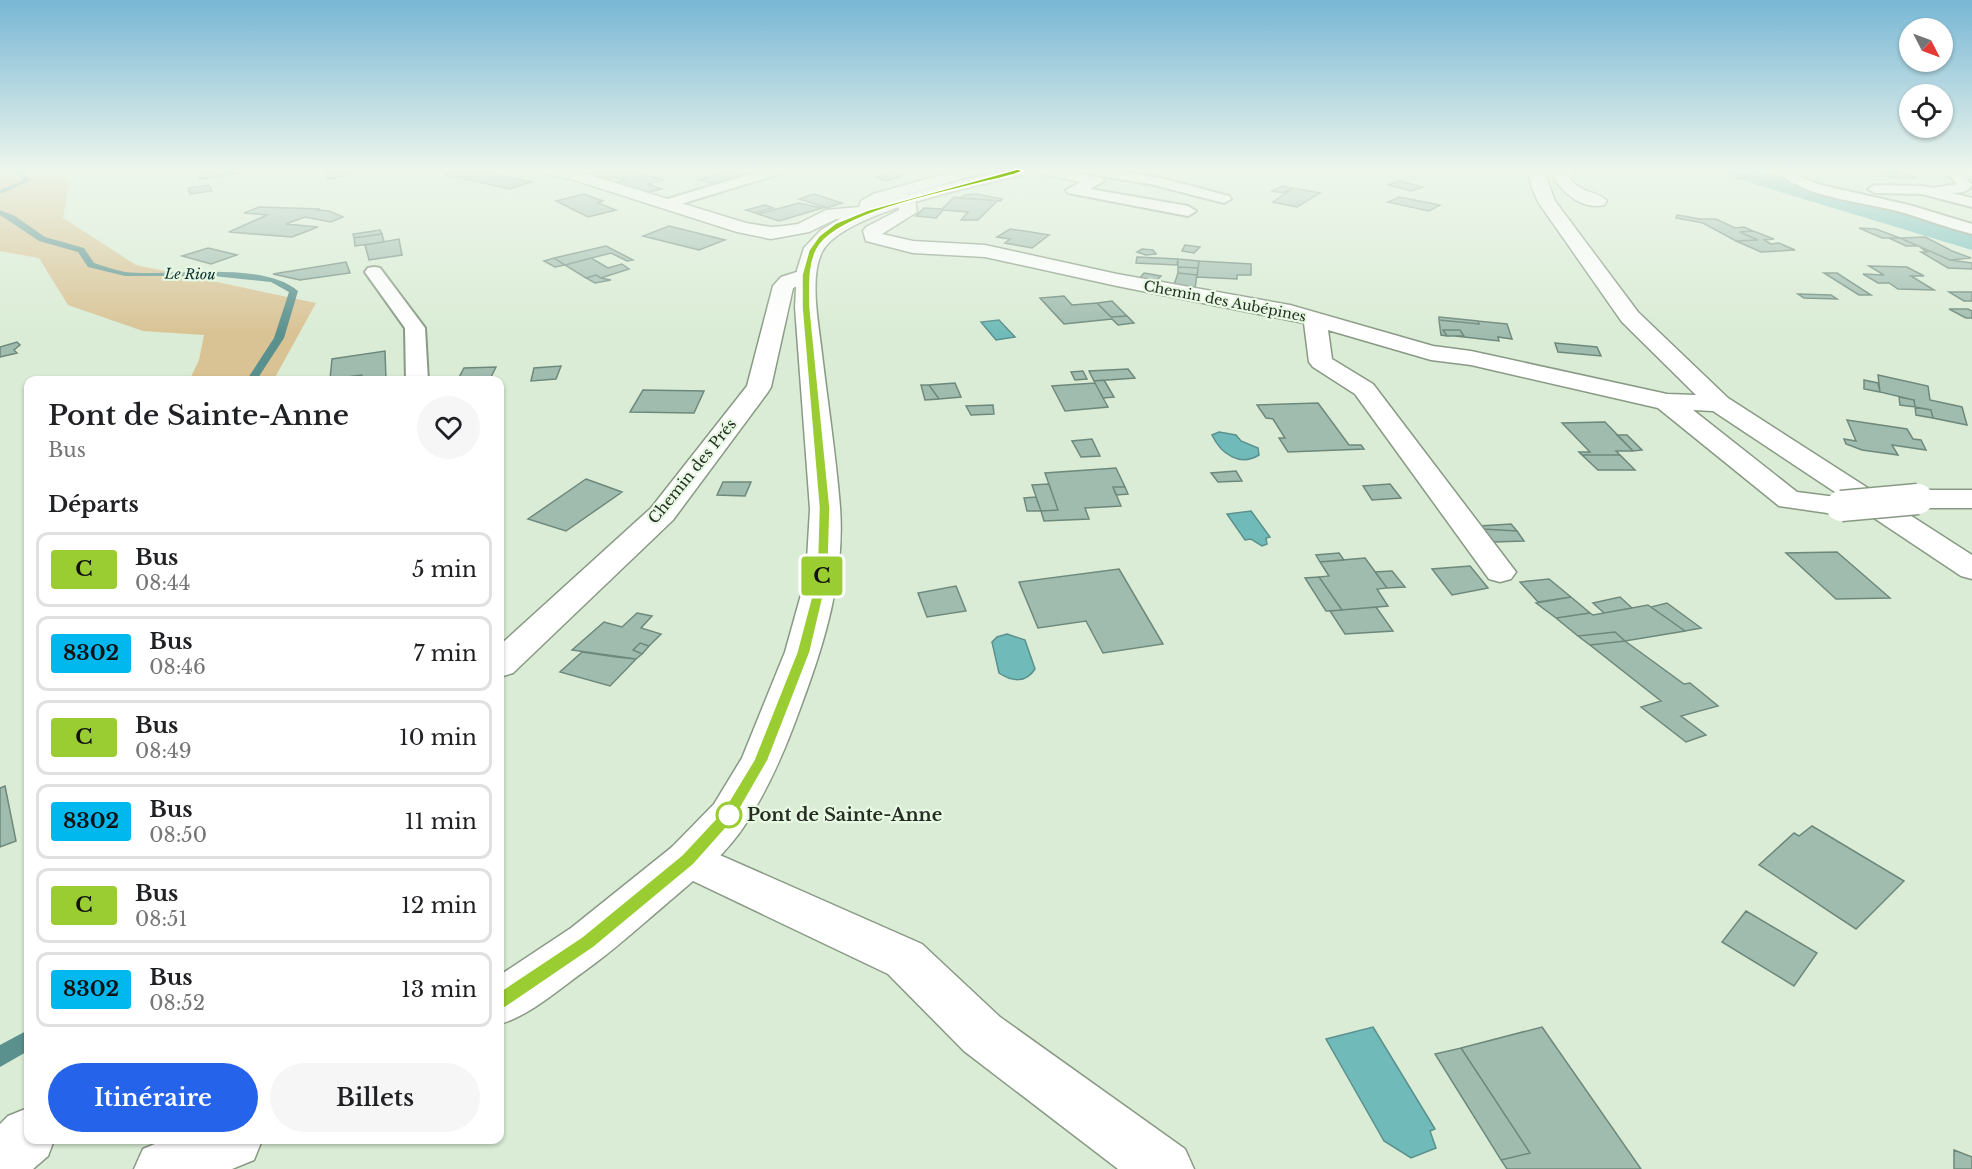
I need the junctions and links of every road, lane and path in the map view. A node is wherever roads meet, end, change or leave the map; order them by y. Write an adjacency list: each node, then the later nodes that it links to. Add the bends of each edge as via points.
1 (735, 226): 2 (street, via 771,233)
2 (808, 226)
3 (838, 226): 7 (street, via 822,237 813,250)
4 (882, 226): 8 (street, Chemin des Aubépines, via 872,231 873,237 882,241 985,251)
5 (1564, 226): 11 (street, via 1630,317)
6 (374, 272): 9 (lane, via 415,328)
7 (806, 275): 15 (street, Chemin des Prés, via 783,286 759,387 662,514); 16 (street, via 825,508 822,576 804,652 761,760 729,815)
8 (1315, 319): 10 (street, Chemin des Aubépines, via 1431,353 1471,358); 14 (street, via 1321,362 1364,389)
9 (417, 376)
10 (1667, 402): 11 (street, Chemin des Aubépines); 12 (street, Chemin des Aubépines, bridge, via 1789,500 1842,506)
11 (1719, 403): 13 (street)
12 (1970, 499)
13 (1972, 569)
14 (1500, 572)
15 (504, 661)
16 (688, 859): 17 (street, via 588,942); 22 (street, via 905,960 982,1034)
17 (504, 999)
18 (24, 1140): 20 (street)
19 (224, 1144): 21 (street)
20 (0, 1161)
21 (163, 1169)
22 (1165, 1169)

